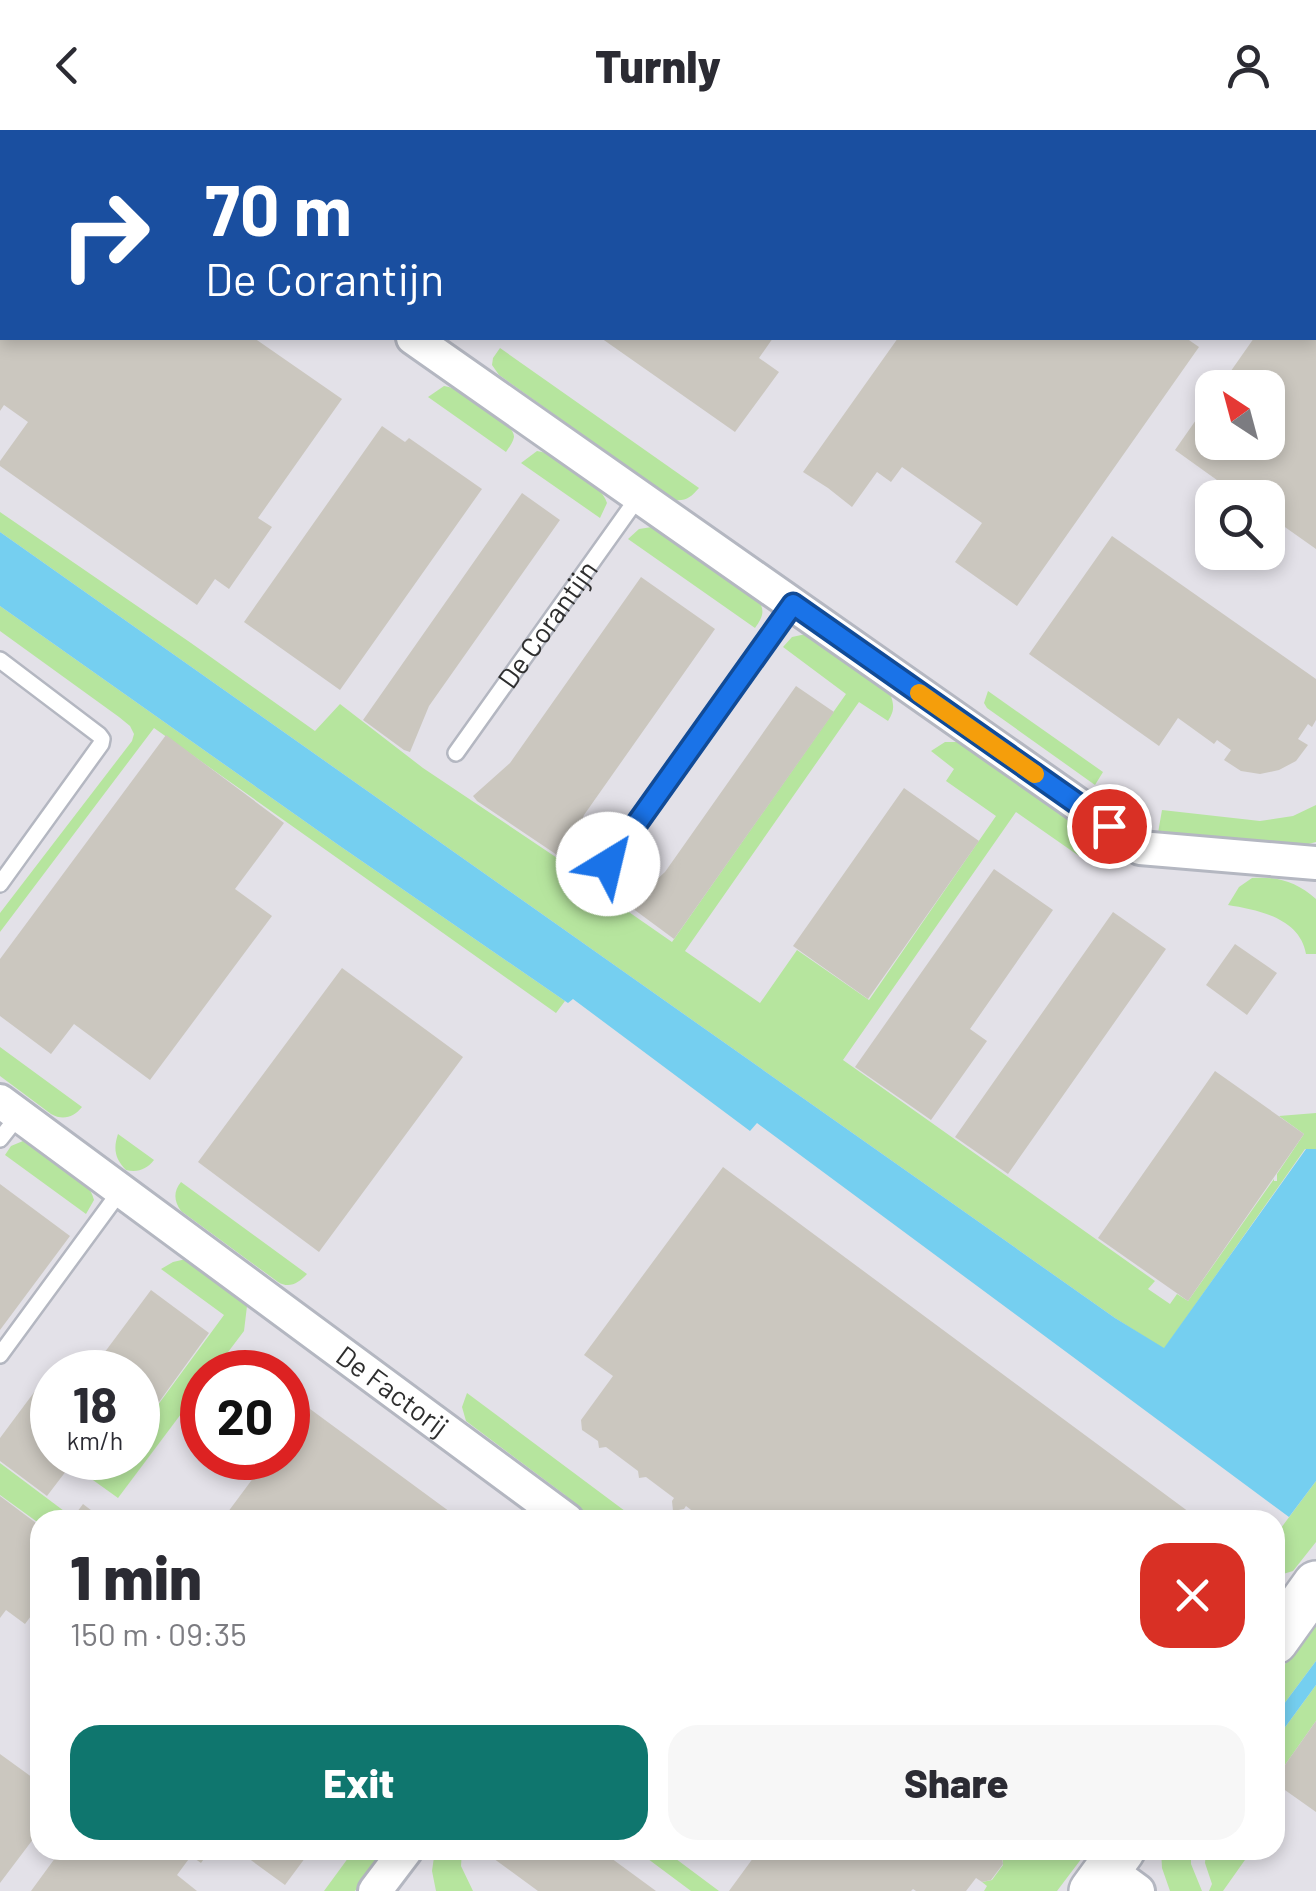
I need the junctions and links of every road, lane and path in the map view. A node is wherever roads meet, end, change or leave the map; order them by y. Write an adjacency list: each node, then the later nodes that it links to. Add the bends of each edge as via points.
1 (417, 340): 2 (street)
2 (639, 496): 3 (street); 5 (lane, De Corantijn)
3 (793, 604): 6 (street, via 1140,848); 7 (lane)
4 (0, 660): 8 (lane, via 102,739)
5 (456, 754)
6 (1316, 863)
7 (608, 864)
8 (0, 884)
9 (6, 1118): 10 (street, De Factorij)
10 (121, 1190): 11 (lane); 12 (street, De Factorij)
11 (0, 1355)
12 (553, 1510)
13 (1316, 1584): 14 (street)
14 (1285, 1626)
15 (400, 1860): 16 (street)
16 (381, 1889)

